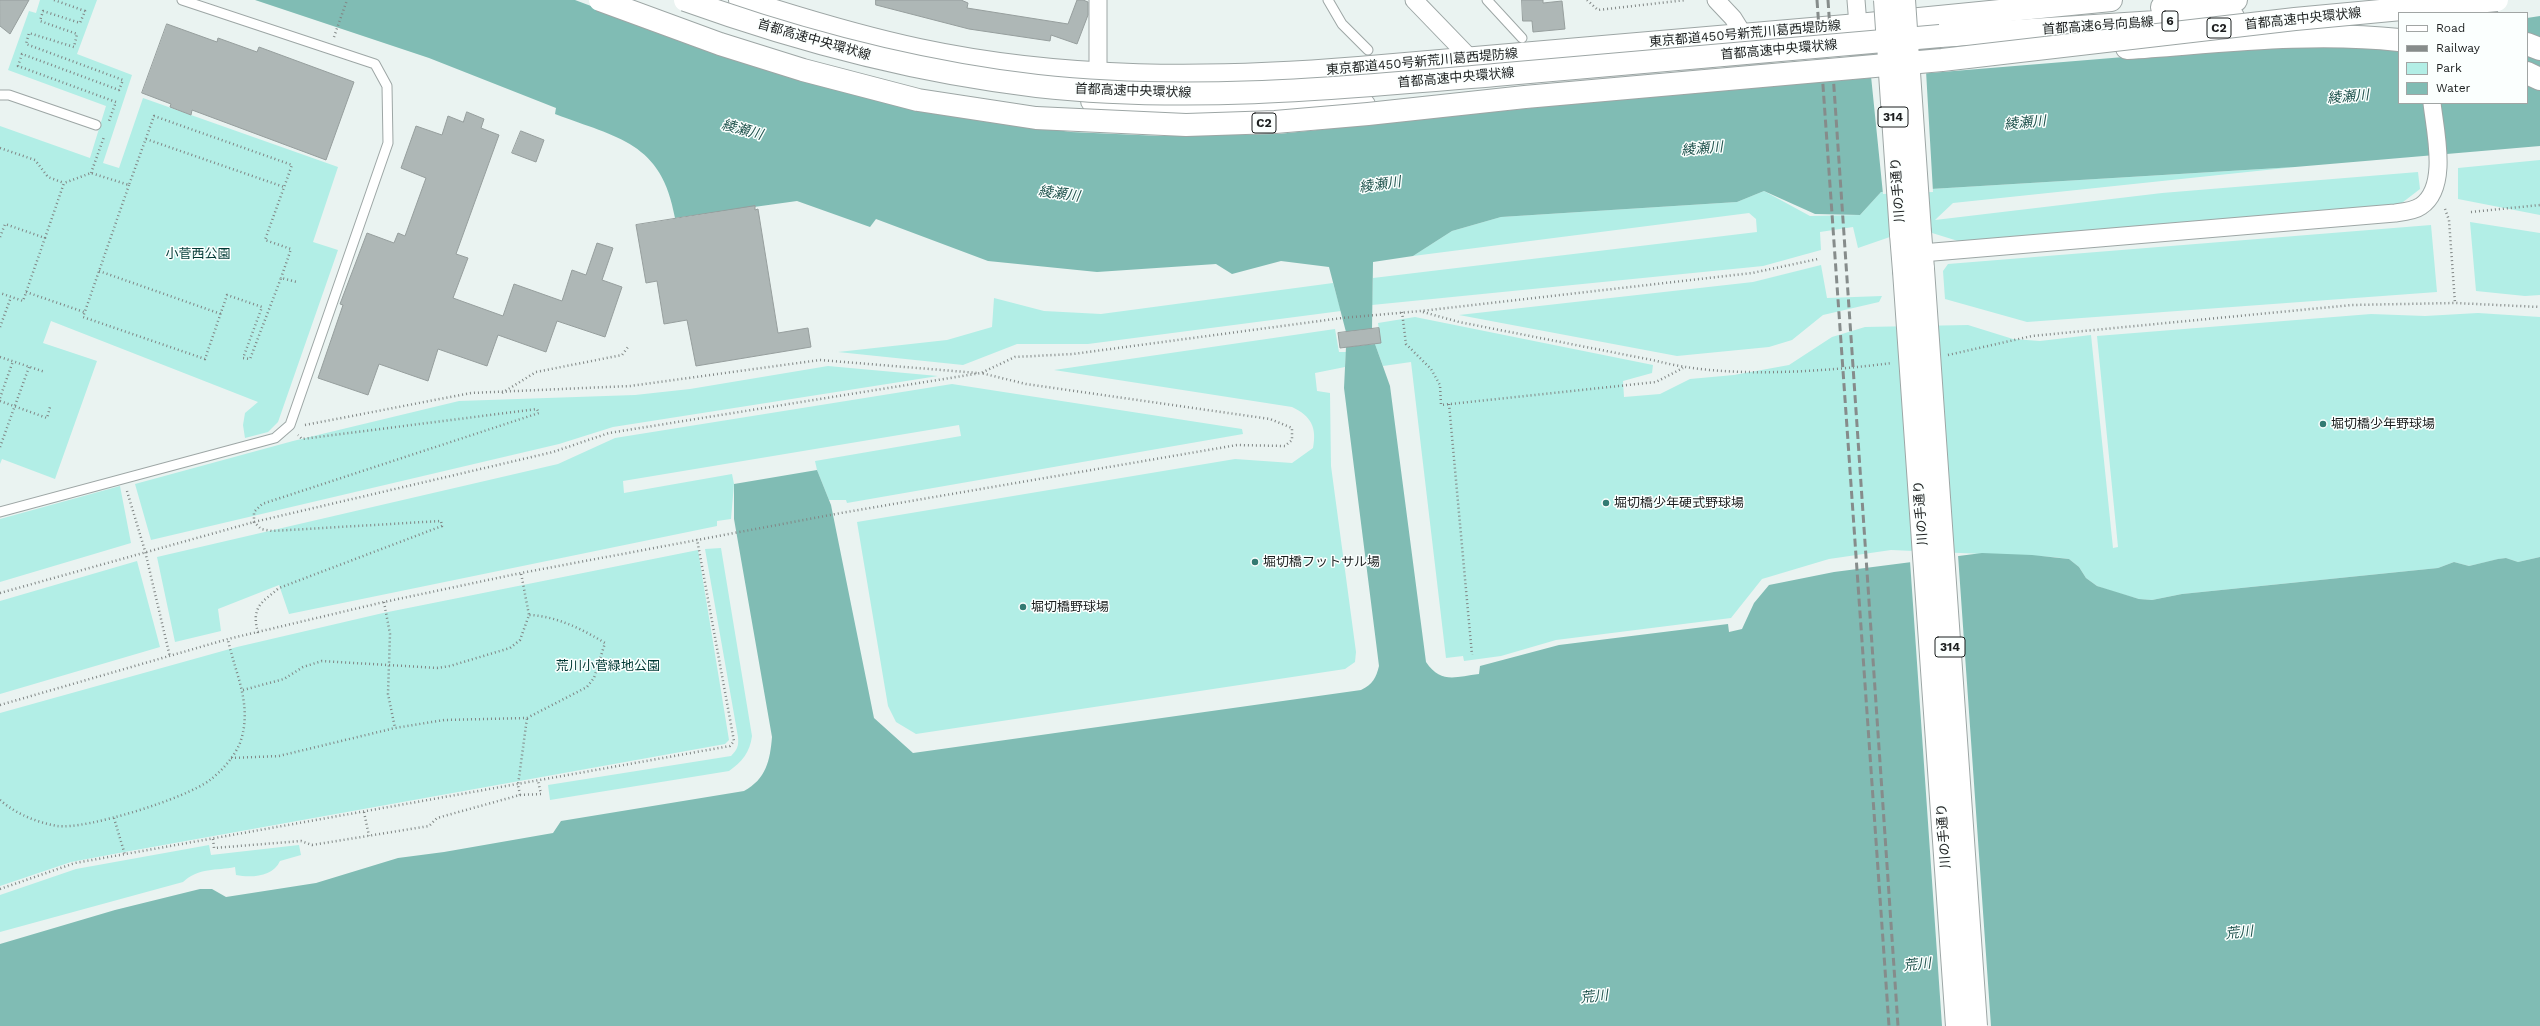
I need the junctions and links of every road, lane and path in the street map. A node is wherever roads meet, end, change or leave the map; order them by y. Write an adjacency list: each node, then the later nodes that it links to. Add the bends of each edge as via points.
1 (54, 0): 40 (path, via 85,11 80,23 43,11 40,21 76,34 74,47 29,33 26,44 122,80 119,90 22,54 18,66 116,102)
2 (182, 0): 83 (lane, via 375,64 387,86 388,143)
3 (348, 0): 24 (path)
4 (600, 0): 38 (main road, 首都高速中央環状線 / C2, bridge, via 720,44 863,88 918,100 1036,118 1186,125 1275,122)
5 (685, 0): 26 (main road, 首都高速中央環状線 / C2, bridge, via 835,49 935,71 1038,86 1180,94 1278,92 1392,84)
6 (694, 0): 38 (main road, bridge, via 779,36 848,60 920,77 1064,99 1271,107)
7 (740, 0): 35 (main road, 東京都道450号新荒川葛西堤防線, via 834,30 920,50 1004,65)
8 (1098, 0): 35 (street)
9 (1328, 0): 31 (lane, via 1342,24)
10 (1414, 0): 32 (street)
11 (1487, 0): 27 (lane)
12 (1587, 0): 13 (path, via 1598,10)
13 (1686, 0)
14 (1718, 0): 25 (street)
15 (1856, 0): 23 (street)
16 (1885, 0): 54 (main road, 川の手通り / 314, bridge)
17 (1904, 0): 54 (main road, 川の手通り / 314, bridge)
18 (2112, 0): 21 (main road, 東京都道450号新荒川葛西堤防線)
19 (2236, 0): 26 (main road, 首都高速中央環状線 / C2, via 2124,10)
20 (2497, 0): 33 (main road, 首都高速中央環状線 / C2, bridge, via 2295,19)
21 (2001, 5): 23 (main road, 東京都道450号新荒川葛西堤防線)
22 (2398, 15): 26 (main road, 首都高速6号向島線 / 6, bridge, via 2292,13)
23 (1858, 25): 25 (main road, 東京都道450号新荒川葛西堤防線)
24 (335, 34)
25 (1743, 34): 32 (main road, 東京都道450号新荒川葛西堤防線)
26 (1940, 36)
27 (1522, 38)
28 (2398, 40): 33 (main road, 首都高速中央環状線 / C2, bridge, via 2338,36 2295,37)
29 (2528, 44): 30 (main road)
30 (2540, 49)
31 (1368, 50)
32 (1470, 58): 35 (main road, 東京都道450号新荒川葛西堤防線, via 1279,75 1191,78)
33 (1942, 60): 38 (main road, 首都高速中央環状線 / C2, bridge)
34 (2528, 73): 36 (main road)
35 (1098, 74)
36 (2540, 79)
37 (0, 95): 41 (lane, via 9,95)
38 (1525, 97)
39 (2432, 104): 54 (street, via 2438,163 2437,181 2426,202 2419,207 2395,213)
40 (109, 123)
41 (96, 125)
42 (106, 130): 45 (path)
43 (146, 139): 47 (path); 48 (path); 48 (path, via 154,116 292,164)
44 (0, 148): 46 (path, via 35,160 48,177)
45 (91, 173): 46 (path); 47 (path)
46 (64, 183): 53 (path)
47 (129, 185): 56 (path)
48 (284, 188): 57 (path, via 265,240 291,249)
49 (2540, 205): 51 (path)
50 (2446, 208): 62 (path)
51 (2471, 212)
52 (0, 237): 53 (path, via 5,224)
53 (45, 238): 59 (path)
54 (1912, 252): 114 (main road, 川の手通り / 314, bridge); 115 (main road, 川の手通り / 314, bridge)
55 (1818, 259): 64 (path, via 1752,273)
56 (99, 271): 65 (path); 67 (path)
57 (281, 278): 58 (path); 67 (path, via 250,359 243,358 262,307 227,295)
58 (297, 282)
59 (26, 292): 61 (path, via 23,301); 65 (path)
60 (0, 293): 61 (path)
61 (11, 296): 68 (path)
62 (2455, 303): 63 (path); 70 (path, via 2352,305 2032,336)
63 (2540, 307)
64 (1421, 311): 66 (path); 75 (path, via 1459,322)
65 (85, 312): 67 (path, via 83,317 205,359)
66 (1402, 312): 77 (path, via 1073,354 1015,357); 80 (path, via 1406,344 1431,369 1440,385 1441,405)
67 (220, 314)
68 (0, 327)
69 (628, 347): 78 (path, via 622,355 536,372)
70 (1942, 356)
71 (0, 357): 72 (path)
72 (13, 361): 74 (path); 79 (path)
73 (1895, 362): 75 (path, via 1857,367 1750,372)
74 (29, 367): 76 (path); 81 (path)
75 (1683, 368): 80 (path, via 1656,382)
76 (45, 372)
77 (981, 374): 78 (path, via 820,360 630,386); 87 (path, via 609,433 553,452); 88 (path, via 1026,384 1270,419 1292,428 1292,440 1285,446 1238,445)
78 (502, 393): 83 (path, via 471,393 303,425)
79 (0, 399): 81 (path)
80 (1449, 404): 96 (path)
81 (14, 406): 82 (path, via 47,418); 84 (path)
82 (50, 408)
83 (290, 425): 85 (lane, via 275,438); 87 (path, via 302,439 538,409 539,413 262,504 254,512)
84 (0, 447)
85 (123, 479): 86 (lane); 89 (path)
86 (0, 512)
87 (254, 522): 89 (path); 94 (path, via 261,529 272,531 441,521 442,526 279,588 258,606 254,618)
88 (698, 539): 90 (path); 104 (path, via 734,741 730,746)
89 (144, 551): 91 (path); 97 (path)
90 (521, 573): 92 (path); 93 (path)
91 (0, 593)
92 (384, 602): 94 (path); 98 (path, via 390,634)
93 (529, 615): 98 (path, via 520,640 510,648 437,668); 101 (path, via 540,615 584,630 604,644 594,678 587,687)
94 (258, 633): 95 (path)
95 (228, 640): 97 (path); 99 (path)
96 (1472, 655)
97 (170, 656): 100 (path)
98 (388, 664): 99 (path, via 322,661 303,667 284,679); 102 (path, via 388,694)
99 (243, 690): 103 (path, via 246,710 244,729)
100 (0, 705)
101 (527, 718): 102 (path, via 444,720); 105 (path)
102 (395, 728): 103 (path, via 279,756)
103 (231, 758): 109 (path, via 209,781 195,789)
104 (538, 781): 105 (path); 106 (path, via 541,794)
105 (518, 785): 106 (path); 108 (path)
106 (520, 795): 110 (path, via 437,818 429,826)
107 (0, 800): 109 (path, via 9,808 32,820 58,826 81,825)
108 (364, 812): 110 (path); 111 (path)
109 (114, 818): 112 (path)
110 (369, 836): 111 (path, via 312,845 301,841 214,848)
111 (213, 839): 112 (path)
112 (125, 855): 113 (path, via 76,864)
113 (0, 889)
114 (1957, 1026)
115 (1976, 1026)

